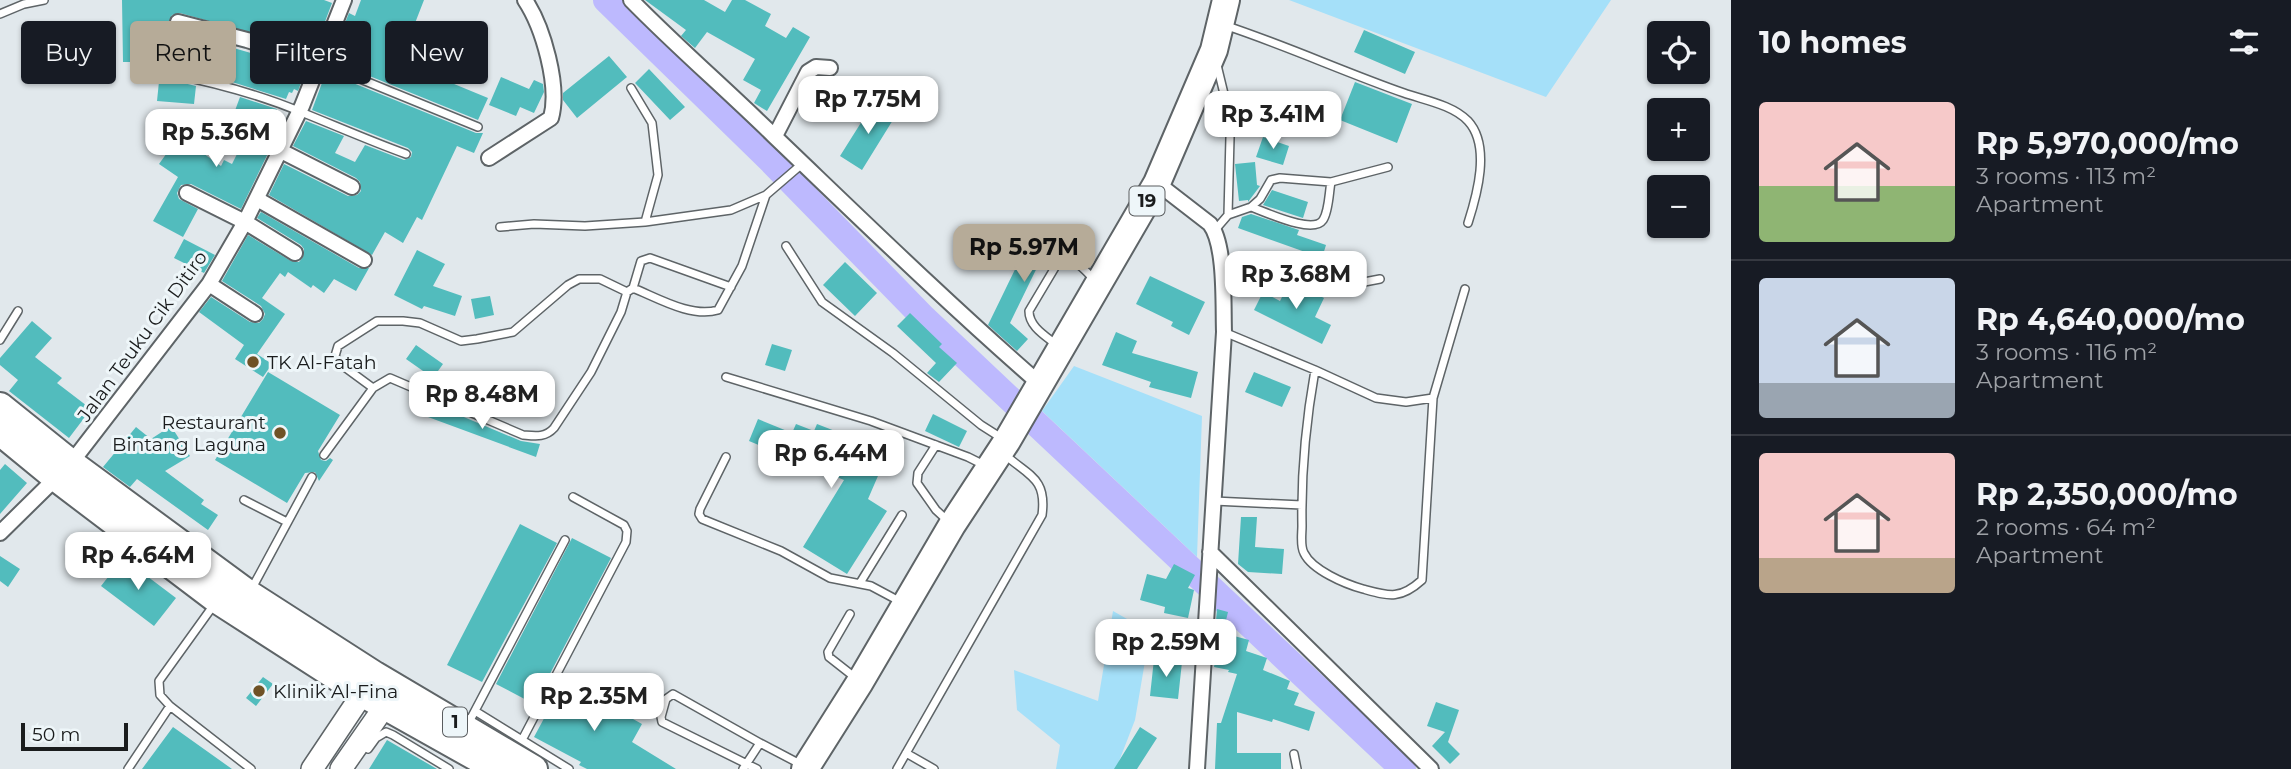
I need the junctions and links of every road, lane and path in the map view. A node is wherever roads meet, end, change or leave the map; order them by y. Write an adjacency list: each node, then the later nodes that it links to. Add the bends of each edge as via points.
1 (44, 0): 6 (lane)
2 (525, 0): 19 (street, via 545,43 555,105 551,118)
3 (631, 0): 16 (street)
4 (339, 2): 7 (street, Jalan Teuku Cik Ditiro)
5 (1223, 12): 8 (highway, 19); 32 (lane, via 1261,37 1443,105 1468,120 1481,160)
6 (0, 14)
7 (333, 21)
8 (1214, 50): 23 (highway, 19); 29 (lane, via 1230,137)
9 (830, 68): 16 (street, via 808,72)
10 (371, 83): 15 (lane)
11 (215, 84): 14 (lane)
12 (311, 84): 14 (street, Jalan Teuku Cik Ditiro)
13 (631, 88): 31 (lane, via 652,123 658,175)
14 (299, 111): 17 (street, Jalan Teuku Cik Ditiro); 18 (lane)
15 (478, 127)
16 (775, 136): 21 (street)
17 (281, 151): 24 (street); 27 (street, Jalan Teuku Cik Ditiro)
18 (406, 154)
19 (489, 158)
20 (1388, 167): 22 (lane)
21 (797, 168): 26 (lane); 52 (street)
22 (1331, 182): 28 (lane, via 1271,180); 28 (lane, via 1325,218 1317,224 1306,226)
23 (1157, 183): 34 (street); 41 (highway, 19)
24 (352, 187)
25 (187, 193): 30 (street)
26 (766, 195): 31 (lane, via 731,210); 42 (lane)
27 (257, 199): 30 (street, Jalan Teuku Cik Ditiro); 37 (street)
28 (1251, 207): 29 (lane)
29 (1228, 215): 34 (lane)
30 (245, 222): 36 (street); 40 (street, Jalan Teuku Cik Ditiro)
31 (645, 222): 33 (lane)
32 (1468, 223)
33 (500, 227)
34 (1214, 230): 38 (street)
35 (786, 246): 58 (lane, via 822,302 981,425)
36 (295, 253)
37 (365, 260)
38 (1221, 266): 39 (lane, via 1252,262 1335,280 1359,283); 47 (street)
39 (1380, 279)
40 (208, 284): 46 (street); 61 (street, Jalan Teuku Cik Ditiro)
41 (1100, 284): 49 (highway, 19); 49 (lane, via 1070,258 1059,259 1029,311 1029,319)
42 (731, 287): 44 (lane, via 718,310 707,313); 44 (lane, via 650,258 641,261)
43 (1465, 289): 54 (lane)
44 (630, 290): 53 (lane, via 591,372 552,431 542,436 523,435 390,378); 53 (lane, via 600,279 579,279 513,332 461,341 420,323 377,321 338,346 335,356)
45 (18, 311): 48 (lane)
46 (255, 314)
47 (1224, 332): 50 (lane); 65 (street)
48 (0, 340)
49 (1061, 349): 52 (highway, 19)
50 (1315, 370): 54 (lane, via 1376,398 1406,402); 66 (lane, via 1307,416)
51 (726, 377): 57 (lane)
52 (1039, 386): 58 (highway, 19)
53 (373, 387): 59 (lane)
54 (1433, 398): 66 (lane, via 1422,580 1413,589 1387,596 1346,584 1314,565 1303,552)
55 (0, 406): 61 (highway, 1)
56 (0, 432): 61 (highway, 1)
57 (936, 445): 58 (lane, via 968,457); 69 (lane, via 918,473 917,483)
58 (999, 454): 69 (highway, 19); 84 (lane, via 1041,485 1042,515)
59 (324, 455)
60 (726, 457): 73 (lane, via 700,509 702,519 781,551 830,578)
61 (64, 471): 70 (street, Jalan Teuku Cik Ditiro); 74 (highway, 1); 75 (highway, 1)
62 (312, 477): 68 (lane)
63 (573, 497): 82 (lane, via 624,525 626,542)
64 (244, 500): 68 (lane)
65 (1213, 501): 66 (lane); 72 (street)
66 (1302, 505)
67 (902, 515): 73 (lane)
68 (287, 522): 74 (lane)
69 (952, 525): 76 (highway, 19)
70 (0, 533)
71 (565, 540): 81 (lane)
72 (1210, 556): 100 (street); 102 (street)
73 (860, 583): 76 (lane)
74 (249, 594): 79 (highway, 1)
75 (217, 600): 79 (highway, 1); 80 (lane, via 159,681 160,695)
76 (905, 604): 78 (highway, 19)
77 (850, 614): 78 (lane, via 828,652)
78 (860, 682): 88 (highway, 19)
79 (380, 691): 81 (highway, 1); 91 (street); 92 (street); 94 (highway, 1)
80 (170, 706): 89 (lane); 90 (lane)
81 (470, 720): 82 (lane); 95 (highway, 1)
82 (522, 740): 96 (lane)
83 (760, 743): 87 (lane); 87 (lane, via 673,694 666,699 662,722); 88 (lane)
84 (906, 753): 98 (lane); 99 (lane)
85 (1294, 754): 101 (lane)
86 (360, 759): 93 (lane, via 386,732)
87 (745, 766): 97 (lane)
88 (805, 768)
89 (128, 769)
90 (251, 769)
91 (312, 769)
92 (341, 769)
93 (449, 769)
94 (497, 769)
95 (534, 769)
96 (569, 769)
97 (757, 769)
98 (897, 769)
99 (934, 769)
100 (1198, 769)
101 (1297, 769)
102 (1431, 769)

